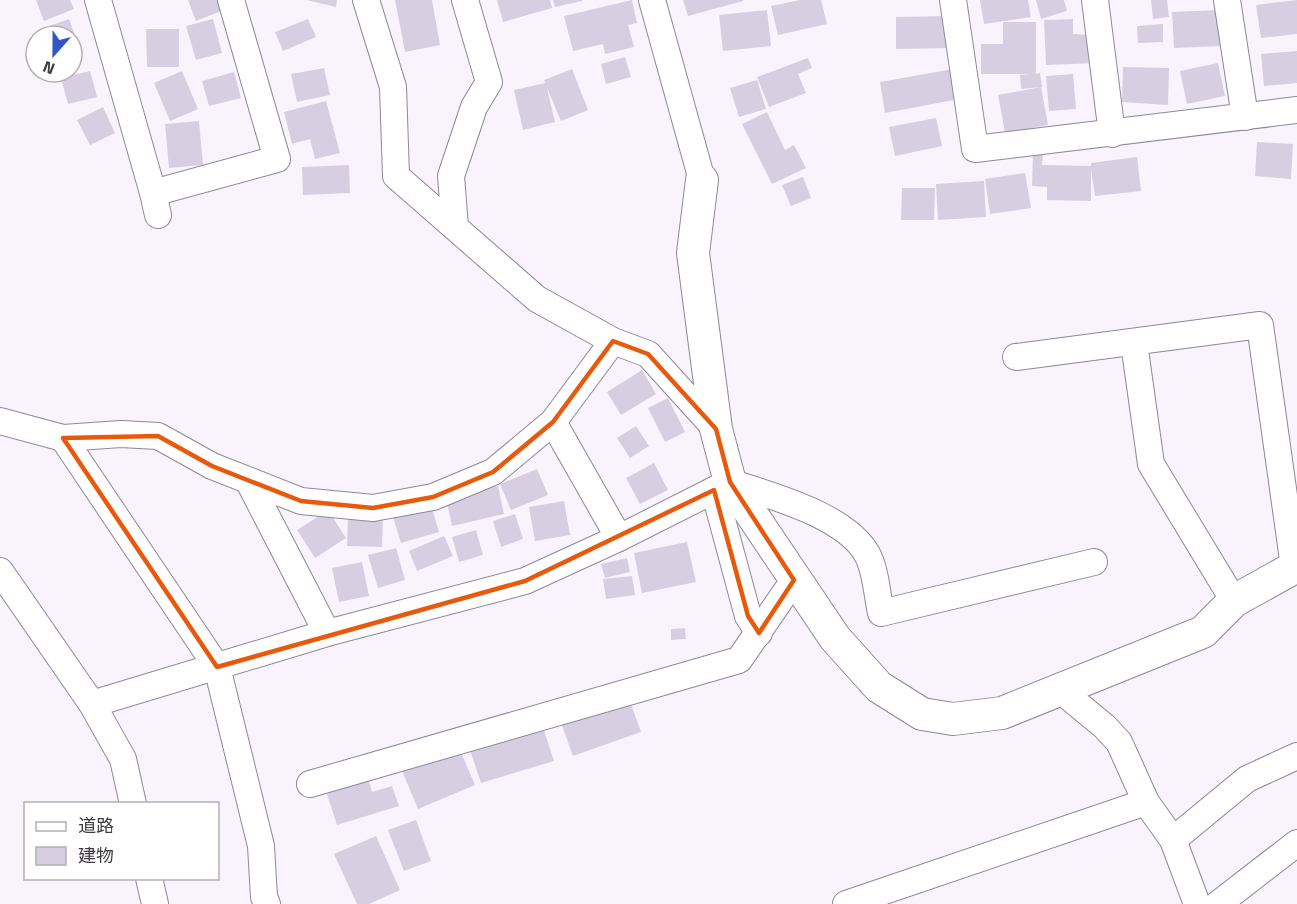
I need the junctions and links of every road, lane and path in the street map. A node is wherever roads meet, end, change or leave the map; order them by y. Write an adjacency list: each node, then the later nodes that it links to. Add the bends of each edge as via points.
1 (98, 0): 2 (street, via 155,204 277,159)
2 (231, 0)
3 (366, 0): 13 (street, via 393,87 396,176)
4 (465, 0): 13 (street, via 489,82 474,107 451,176)
5 (652, 0): 12 (street)
6 (953, 0): 11 (street, via 975,149)
7 (1095, 0): 11 (street)
8 (1227, 0): 10 (street)
9 (1297, 110): 10 (street)
10 (1245, 117): 11 (street)
11 (1113, 134)
12 (702, 180): 19 (street, via 693,253)
13 (454, 227): 14 (street, via 537,299)
14 (613, 341): 18 (street); 19 (street, via 648,354)
15 (1134, 342): 16 (street); 25 (street, via 1260,325); 28 (street, via 1151,464)
16 (1016, 357)
17 (0, 421): 20 (street)
18 (553, 422): 21 (street, via 493,472 433,497 373,508 301,501); 23 (street)
19 (716, 429): 22 (street)
20 (63, 438): 21 (street, via 158,436); 31 (street)
21 (249, 482): 29 (street)
22 (722, 486): 23 (street); 24 (street, via 824,518 855,537 868,556 882,613); 27 (street); 30 (street, via 748,616)
23 (619, 538): 29 (street, via 525,581)
24 (1094, 562)
25 (1295, 567): 28 (street)
26 (0, 571): 33 (street)
27 (794, 580): 30 (street); 32 (street, via 836,638 879,687 922,714 953,718 1002,713)
28 (1234, 601): 32 (street, via 1203,632)
29 (327, 633): 31 (street)
30 (759, 633): 35 (street, via 739,660)
31 (217, 667): 33 (street); 42 (street, via 261,846)
32 (1059, 689): 37 (street, via 1119,742)
33 (92, 704): 36 (street, via 123,759)
34 (1297, 756): 38 (street, via 1247,779)
35 (310, 784)
36 (133, 802)
37 (1146, 802): 38 (street); 43 (street)
38 (1173, 840): 44 (street)
39 (1297, 843): 45 (street)
40 (149, 880): 41 (street)
41 (155, 904)
42 (267, 904)
43 (846, 904)
44 (1197, 904)
45 (1218, 904)

